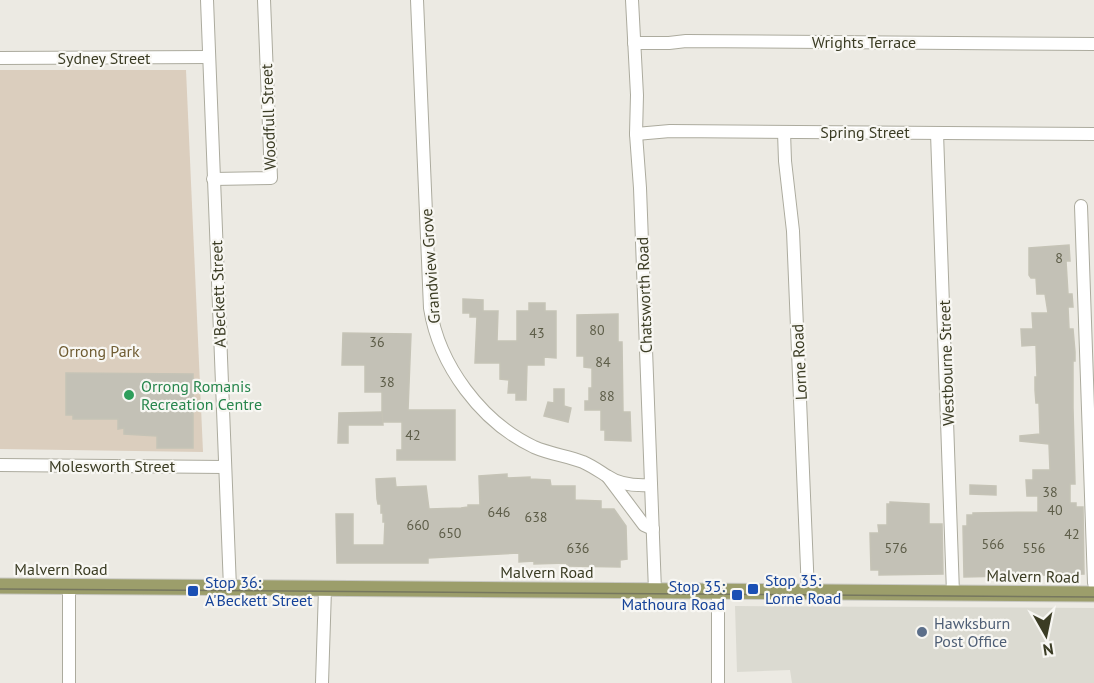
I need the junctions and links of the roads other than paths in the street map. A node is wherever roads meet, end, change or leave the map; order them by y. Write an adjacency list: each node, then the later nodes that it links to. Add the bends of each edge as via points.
1 (207, 0): 7 (street, A'Beckett Street)
2 (264, 0): 13 (street, Woodfull Street, via 271,178)
3 (417, 0): 19 (street, Grandview Grove, via 430,308 442,350 464,386 502,426 536,448 582,462)
4 (632, 0): 5 (street, Chatsworth Road)
5 (634, 43): 6 (street, Wrights Terrace); 11 (street, Chatsworth Road)
6 (1094, 44)
7 (208, 57): 8 (street, Sydney Street); 13 (street, A'Beckett Street)
8 (0, 58)
9 (784, 132): 10 (street, Spring Street); 11 (street, Spring Street); 29 (street, Lorne Road, via 793,231)
10 (937, 133): 12 (street, Spring Street); 30 (street, Westbourne Street)
11 (636, 134): 20 (street, Chatsworth Road)
12 (1094, 134)
13 (213, 179): 18 (street, A'Beckett Street)
14 (1081, 206): 15 (street)
15 (1089, 301): 16 (street)
16 (1092, 456): 22 (street)
17 (0, 465): 18 (street, Molesworth Street)
18 (225, 467): 25 (street, A'Beckett Street)
19 (608, 477): 20 (street, Grandview Grove, via 631,485); 21 (street, Grandview Grove, via 644,525)
20 (651, 485): 21 (street, Chatsworth Road)
21 (653, 529): 27 (street, Chatsworth Road)
22 (1094, 583)
23 (0, 586): 24 (main road, Malvern Road)
24 (69, 586): 25 (main road, Malvern Road); 32 (street)
25 (230, 588): 26 (main road, Malvern Road)
26 (325, 589): 27 (main road, Malvern Road); 33 (street)
27 (655, 591): 28 (main road, Malvern Road)
28 (717, 591): 29 (main road, Malvern Road); 34 (street)
29 (808, 592): 30 (main road, Malvern Road)
30 (954, 593): 31 (main road, Malvern Road)
31 (1094, 594)
32 (69, 683)
33 (322, 683)
34 (718, 683)

